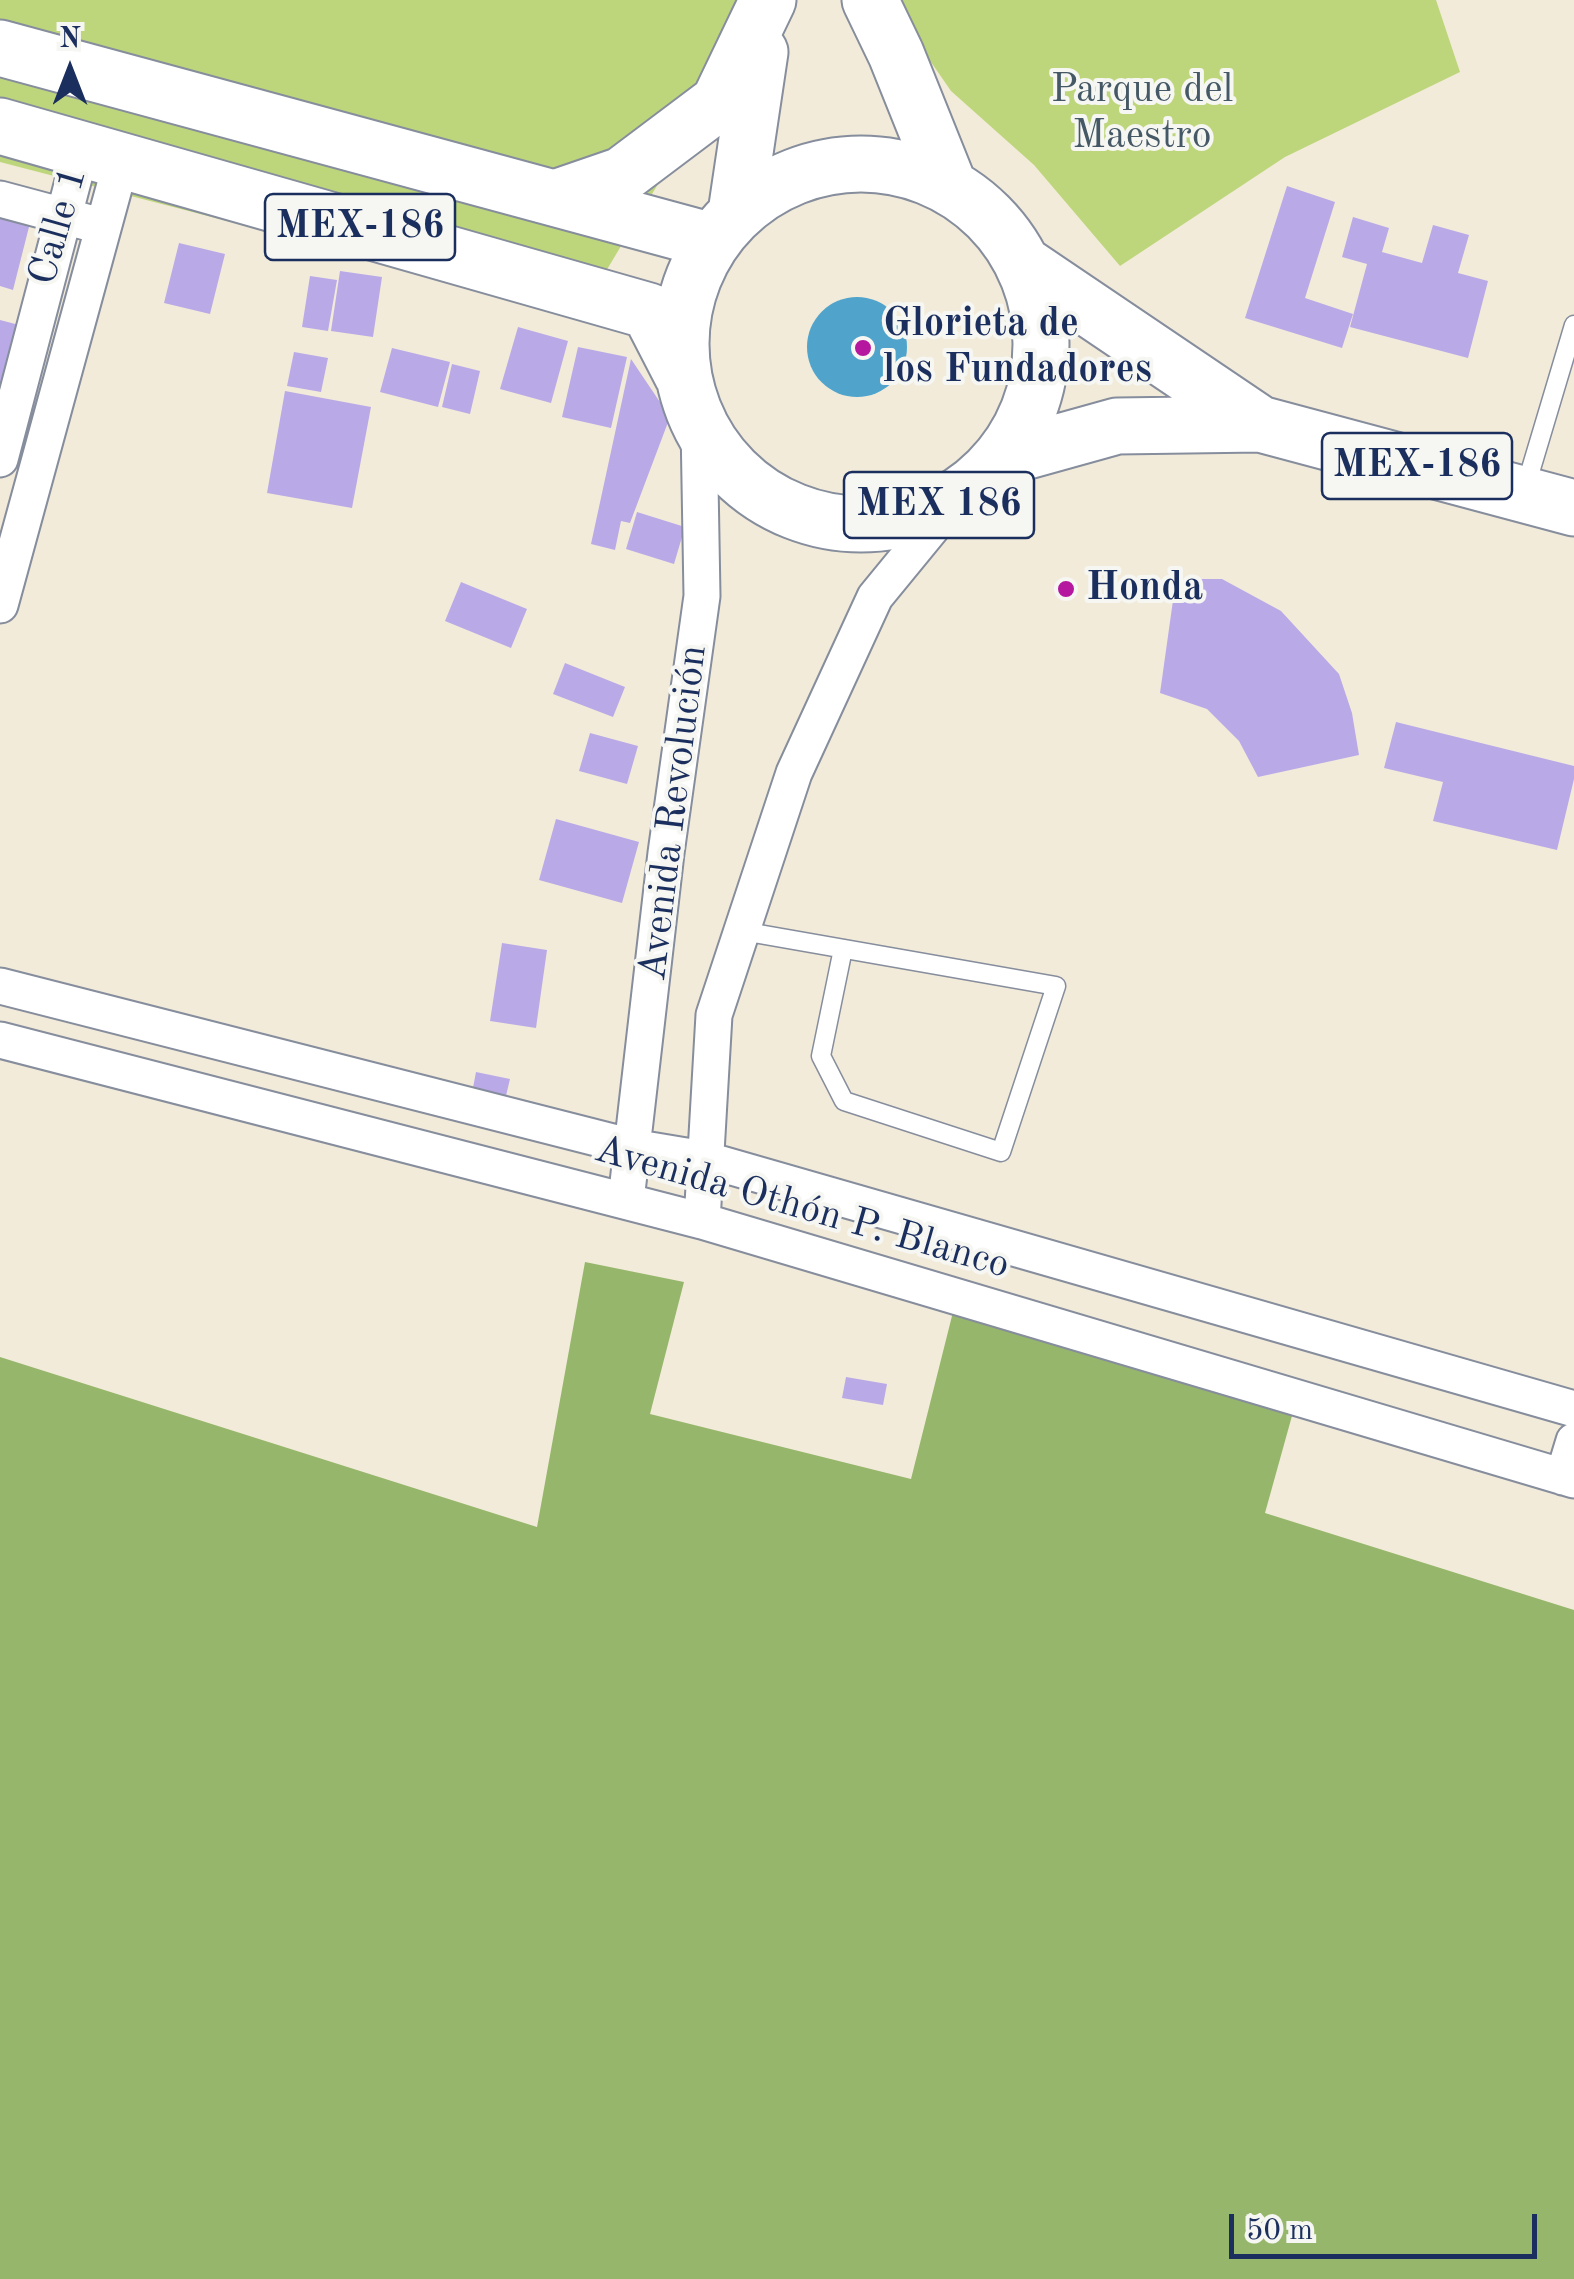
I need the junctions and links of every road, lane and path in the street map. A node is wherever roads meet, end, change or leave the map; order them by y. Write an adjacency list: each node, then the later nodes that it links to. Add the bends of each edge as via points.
1 (768, 0): 7 (main road, via 720,102 622,175); 11 (main road)
2 (870, 0): 6 (main road)
3 (0, 48): 7 (main road, MEX-186)
4 (0, 126): 5 (main road, MEX-186)
5 (102, 153): 9 (street, Calle 1); 10 (street, Calle 1); 14 (main road, MEX-186, via 649,311)
6 (949, 186): 11 (main road, MEX 186, via 895,167 838,165 783,181); 12 (main road, MEX 186, via 994,220)
7 (558, 197): 11 (main road, MEX-186)
8 (0, 199): 9 (street)
9 (64, 216): 10 (street); 17 (street, Calle 1)
10 (102, 227): 20 (street, Calle 1)
11 (724, 227): 14 (main road, via 691,283 680,329)
12 (1026, 266): 15 (main road, MEX-186); 16 (main road, MEX 186, via 1041,315 1041,366 1028,414)
13 (1574, 325): 19 (lane)
14 (691, 401): 18 (main road, MEX 186, via 734,474 784,508 841,523 901,520); 25 (street, Avenida Revolución, via 702,596)
15 (1260, 424): 16 (main road, MEX-186, via 1117,426); 19 (main road, MEX-186)
16 (1002, 458): 18 (main road, MEX 186)
17 (0, 459)
18 (956, 497): 21 (street, Avenida Revolución, via 875,597 794,773)
19 (1549, 501)
20 (0, 605)
21 (742, 931): 22 (lane); 26 (street, Avenida Revolución, via 714,1015)
22 (843, 949): 22 (lane, via 1056,986 1001,1152 844,1101 821,1056)
23 (0, 986): 25 (street, Avenida Othón P. Blanco)
24 (0, 1040): 27 (street, Avenida Othón P. Blanco)
25 (632, 1147): 26 (street, Avenida Othón P. Blanco); 27 (street, Avenida Revolución)
26 (704, 1159): 28 (street, Avenida Revolución); 29 (street, Avenida Othón P. Blanco)
27 (626, 1200): 28 (street, Avenida Othón P. Blanco)
28 (702, 1221): 31 (street, Avenida Othón P. Blanco)
29 (1574, 1409)
30 (1574, 1441): 31 (street)
31 (1569, 1479)

